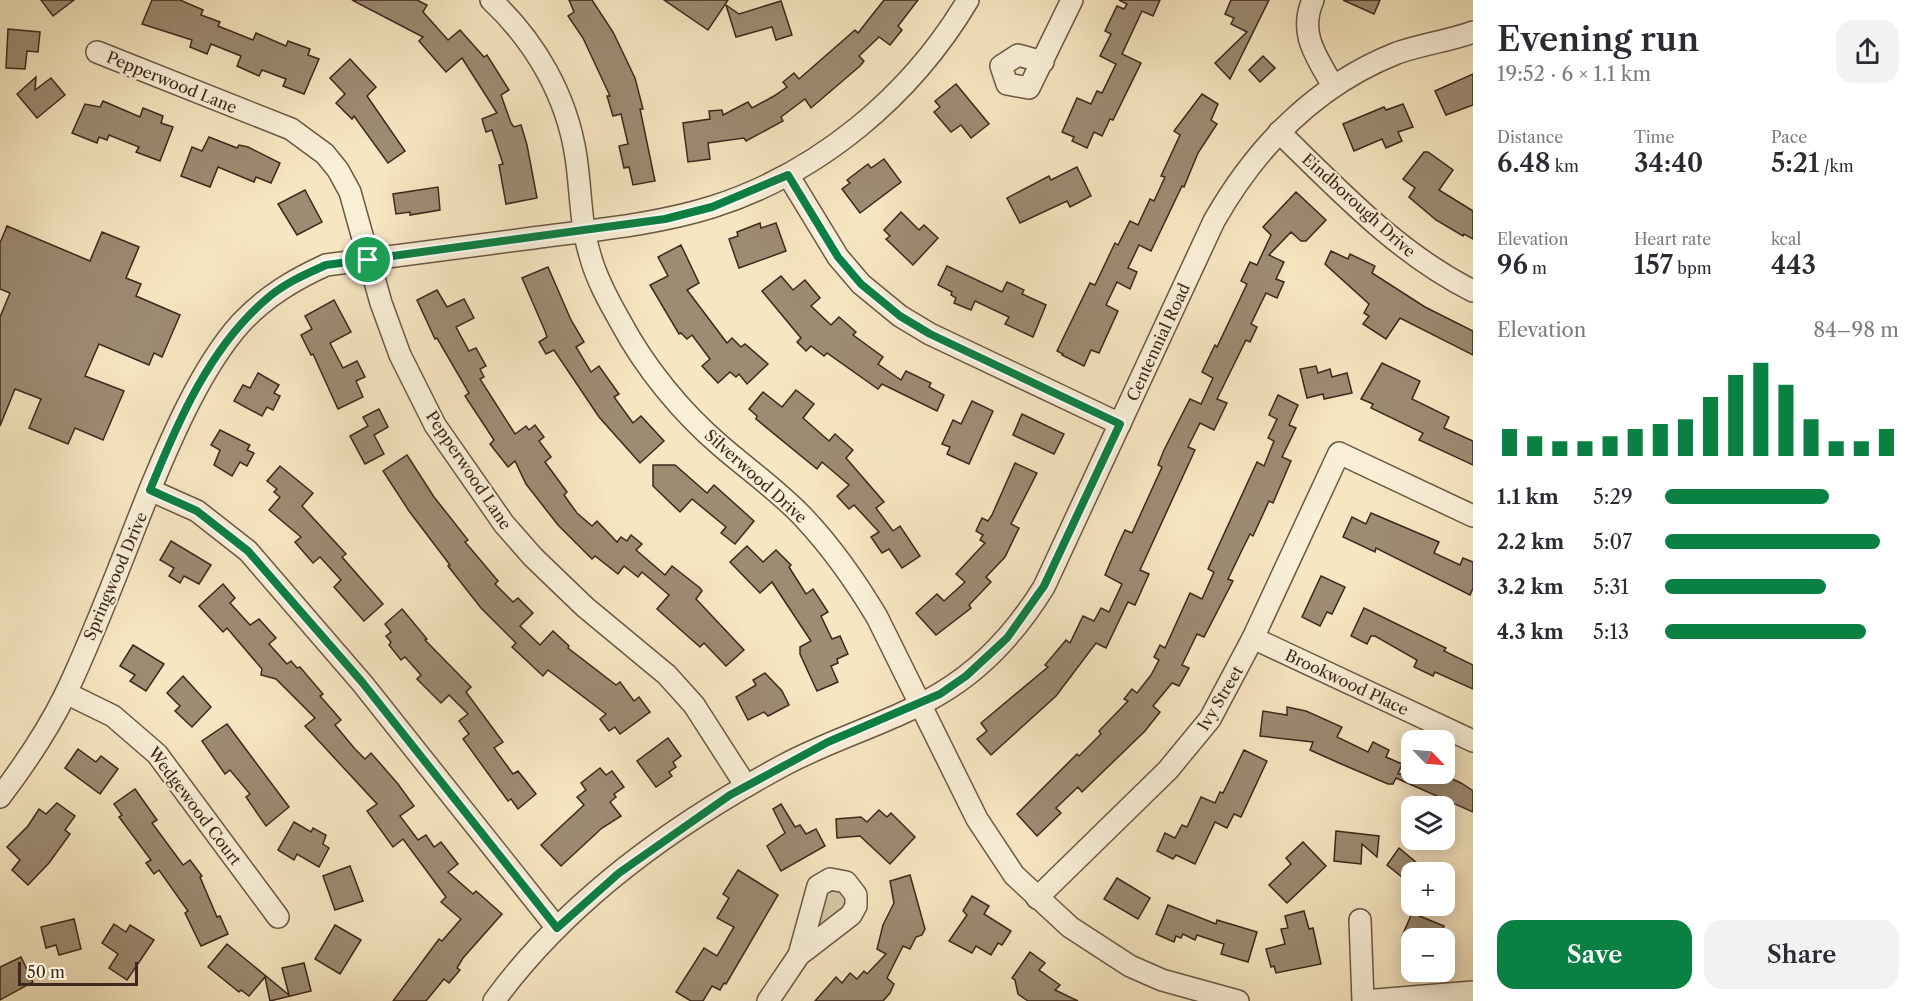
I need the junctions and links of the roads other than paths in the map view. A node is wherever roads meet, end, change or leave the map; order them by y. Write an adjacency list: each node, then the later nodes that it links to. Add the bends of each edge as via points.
1 (491, 0): 11 (street, Silverwood Drive, via 530,43 562,105 576,155)
2 (968, 0): 10 (street, Springwood Drive, via 933,53 887,102 836,144)
3 (1072, 0): 7 (street)
4 (1313, 0): 8 (street, via 1307,13 1307,38)
5 (1473, 32): 8 (street, Centennial Road, via 1397,54)
6 (97, 52): 12 (street, Pepperwood Lane, via 306,138 332,162 350,192)
7 (1043, 62)
8 (1334, 86): 9 (street, Centennial Road)
9 (1279, 132): 13 (street, Eindborough Drive, via 1382,229 1439,273); 14 (street, Centennial Road, via 1238,181 1214,221)
10 (788, 175): 11 (street, Springwood Drive, via 712,207 665,219); 14 (street, via 838,257 861,284 900,316)
11 (584, 231): 12 (street, Springwood Drive); 19 (street, Silverwood Drive, via 598,279 643,359 685,411 774,489 831,549 877,617)
12 (368, 260): 15 (street, Springwood Drive, via 326,265 297,278 271,295 239,325 194,395); 21 (street, Pepperwood Lane, via 400,355 435,425 504,524 556,580 668,675 694,705)
13 (1473, 291)
14 (1120, 424): 19 (street, Centennial Road, via 1030,610 986,660)
15 (150, 490): 18 (street, Springwood Drive); 26 (street, via 197,511 248,551 362,682)
16 (1473, 516): 17 (street, Ivy Street, via 1339,453)
17 (1253, 638): 20 (street, Brookwood Place); 23 (street, Ivy Street, via 1210,719 1190,745)
18 (66, 693): 22 (street, Springwood Drive, via 24,765); 24 (street, Wedgewood Court, via 113,716 157,754)
19 (921, 703): 21 (street, Centennial Road, via 828,742); 23 (street, Silverwood Drive, via 994,848)
20 (1473, 741)
21 (746, 786): 26 (street, Centennial Road, via 619,873)
22 (0, 797)
23 (1037, 898): 31 (street, Silverwood Drive, via 1070,927 1130,966 1162,980)
24 (278, 917)
25 (1360, 920): 32 (street)
26 (557, 928): 29 (street, Centennial Road)
27 (799, 955): 30 (street)
28 (1473, 992): 32 (street)
29 (494, 1001)
30 (768, 1001)
31 (1238, 1001)
32 (1363, 1001)

